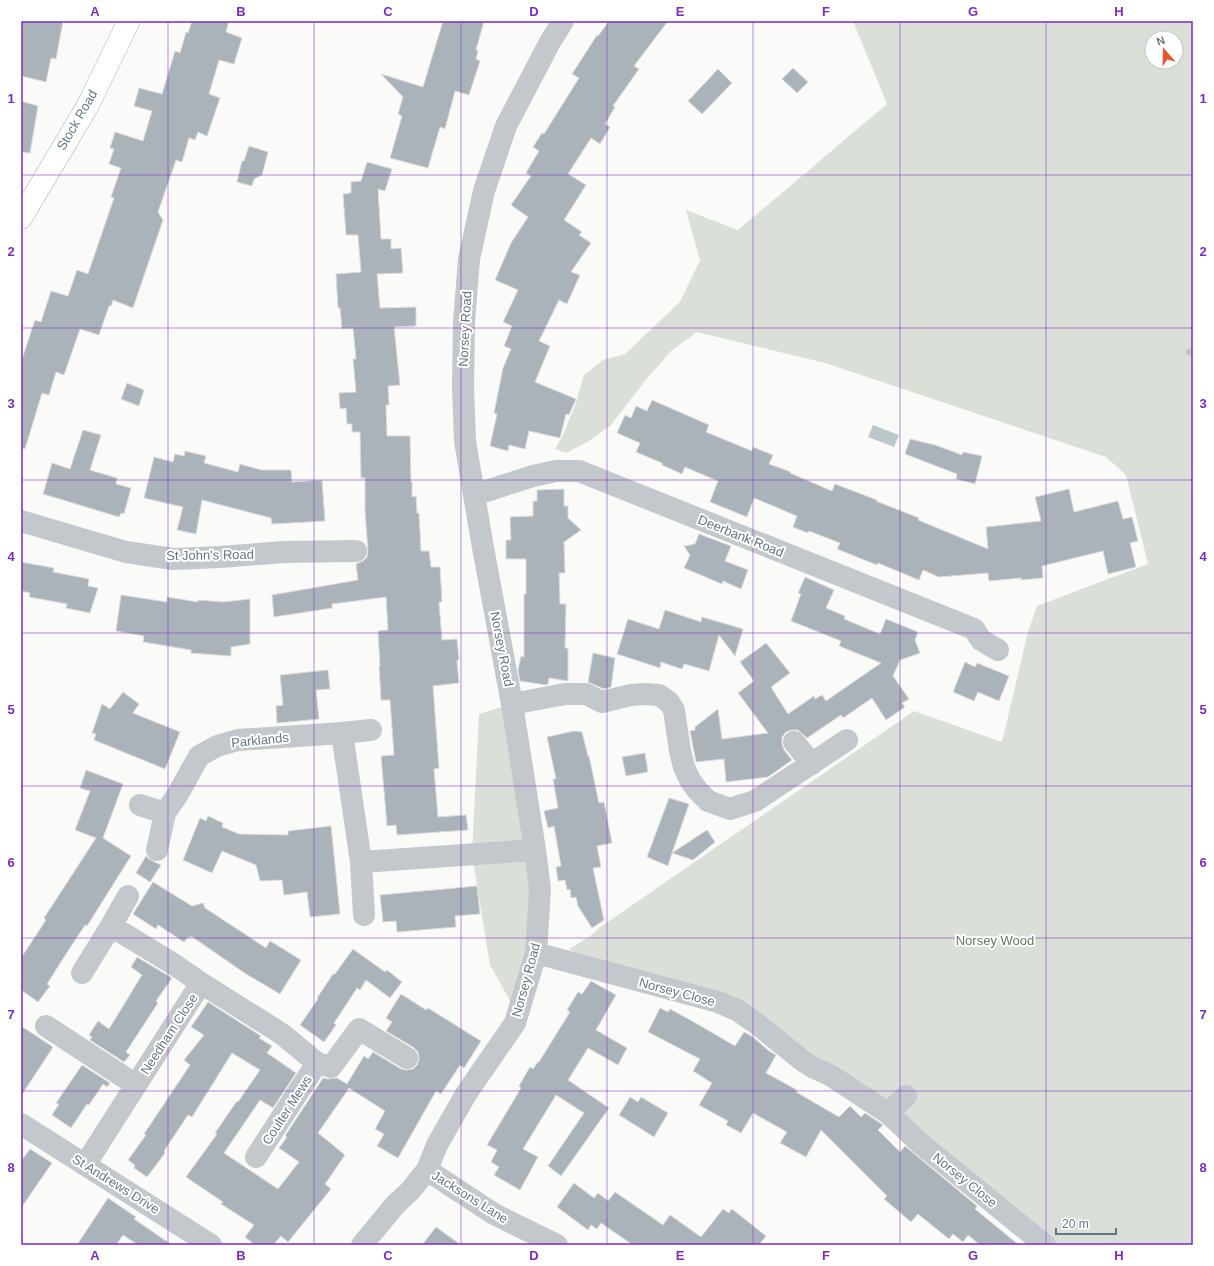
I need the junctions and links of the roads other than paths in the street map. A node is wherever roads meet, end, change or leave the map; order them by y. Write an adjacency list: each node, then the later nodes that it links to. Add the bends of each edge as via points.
1 (129, 21): 3 (main road, Stock Road, via 87,107)
2 (563, 21): 4 (street, Norsey Road, via 506,126 484,191 469,259 464,322 463,387 465,441)
3 (21, 218)
4 (474, 495): 7 (street, Deerbank Road, via 533,476 556,471 579,472 974,629 981,640); 8 (street, Norsey Road)
5 (21, 521): 6 (street, St John's Road, via 126,552 173,559 284,552)
6 (356, 551)
7 (998, 650)
8 (512, 704): 13 (street, via 565,694 586,694 602,702 645,694 659,695 670,702 674,710 680,751 690,780 708,801 730,809 755,802); 17 (street, Norsey Road)
9 (371, 730): 10 (street, Parklands)
10 (342, 733): 15 (street, Parklands, via 238,740 217,746 199,756); 18 (street)
11 (847, 740): 13 (street)
12 (794, 742): 13 (street)
13 (812, 764)
14 (140, 805): 15 (street)
15 (165, 813): 16 (street, Parklands)
16 (157, 850)
17 (535, 850): 18 (street); 22 (street, Norsey Road, via 540,889)
18 (361, 862): 20 (street)
19 (128, 896): 21 (street)
20 (364, 915)
21 (111, 926): 23 (street); 24 (street, Needham Close)
22 (536, 953): 31 (street, Norsey Close, via 718,1002 737,1010 757,1024 798,1067 814,1068 830,1075); 35 (street, Norsey Road, via 515,1023 466,1094 437,1145)
23 (82, 973)
24 (201, 983): 25 (street, Needham Close); 29 (street, Needham Close)
25 (229, 1001): 28 (street, Coulter Mews, via 282,1034)
26 (46, 1026): 29 (street, Needham Close)
27 (407, 1058): 28 (street, Coulter Mews, via 359,1029 331,1067)
28 (317, 1063): 33 (street, Coulter Mews)
29 (136, 1085): 34 (street, Needham Close)
30 (906, 1096): 31 (street)
31 (888, 1113): 39 (street, Norsey Close, via 921,1144)
32 (21, 1124): 34 (street, St Andrews Drive)
33 (256, 1157)
34 (85, 1165): 36 (street, St Andrews Drive)
35 (427, 1170): 37 (street, Norsey Road, via 410,1192 394,1204); 38 (street, Jacksons Lane, via 494,1214)
36 (211, 1245)
37 (362, 1245)
38 (557, 1245)
39 (1045, 1245)

